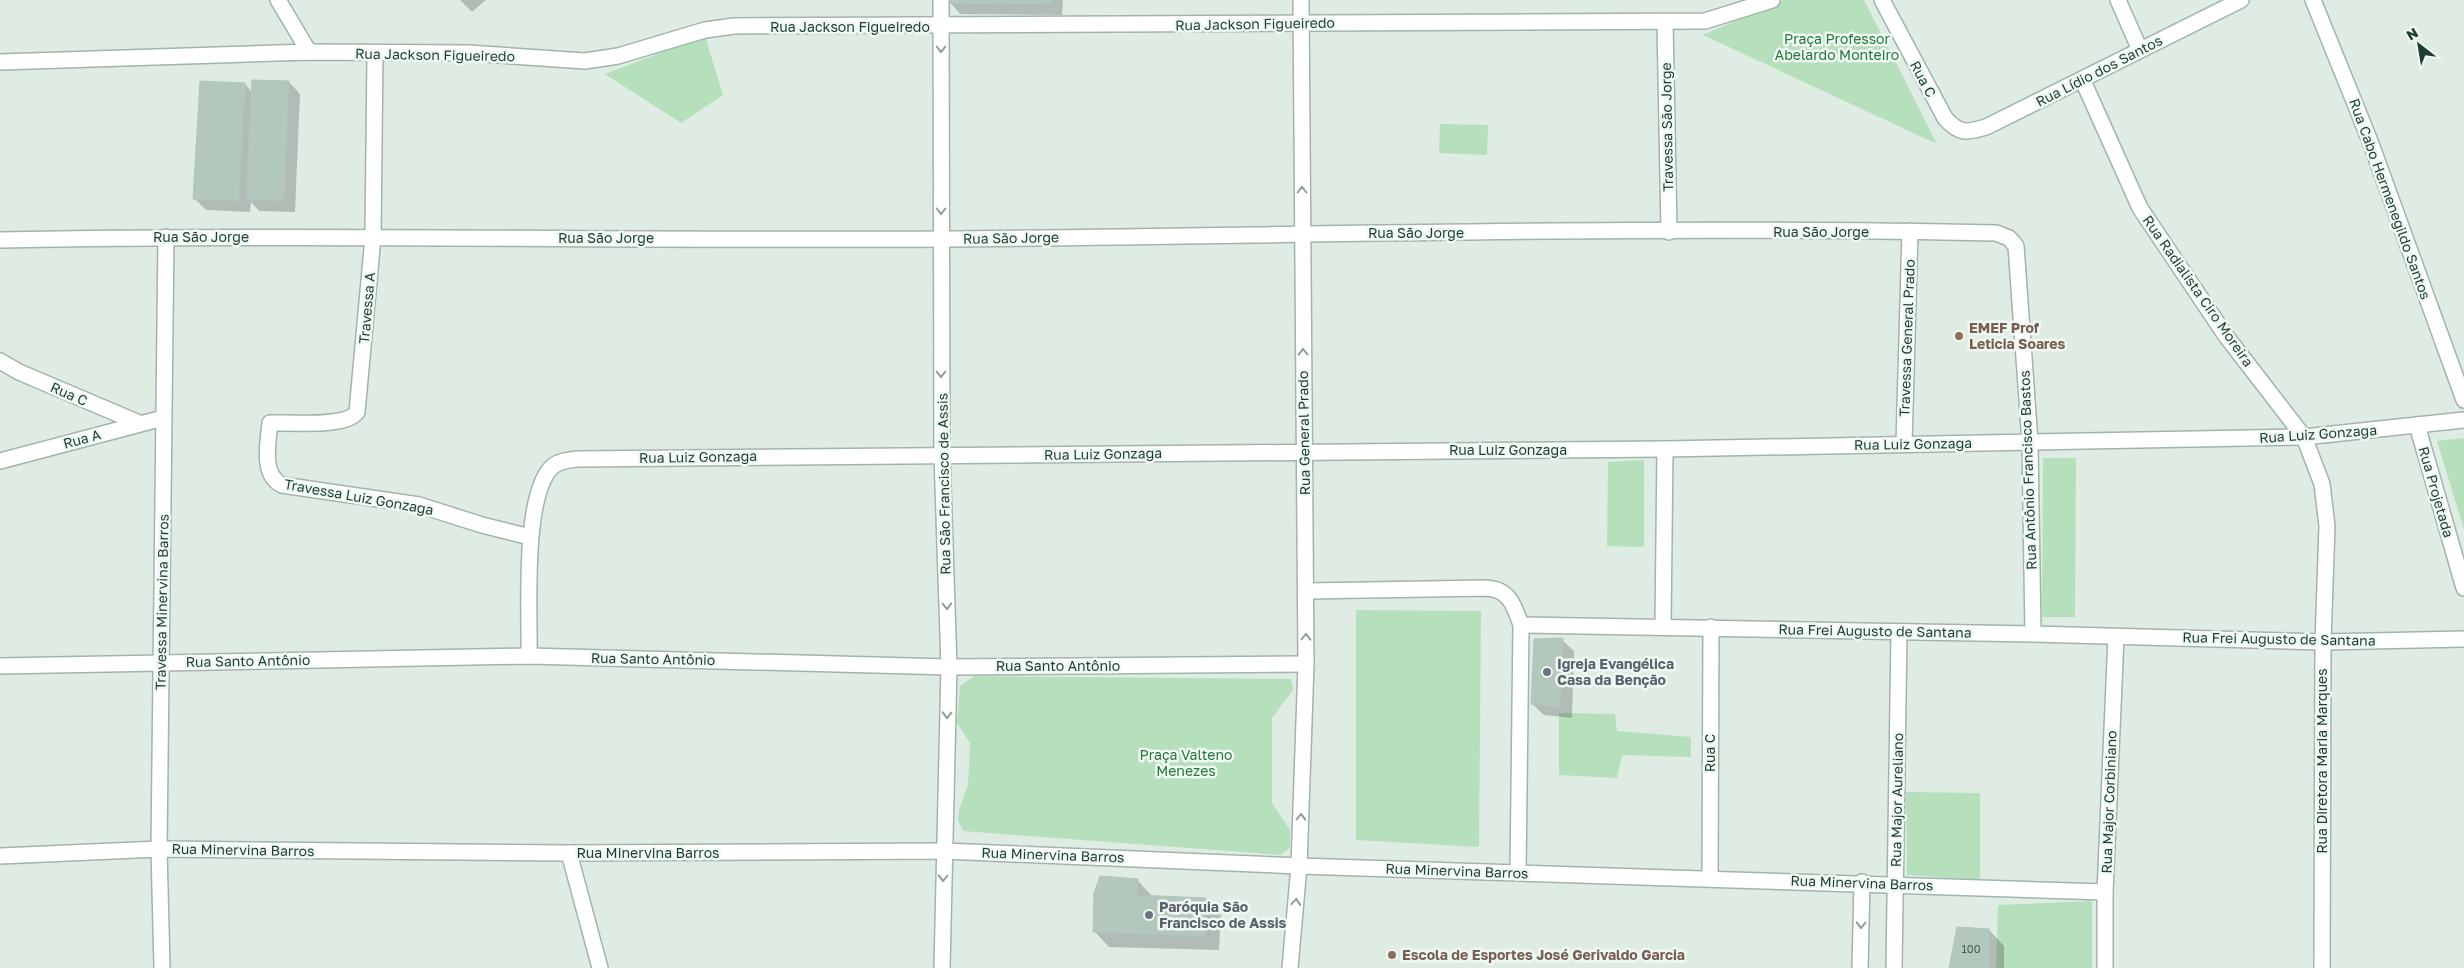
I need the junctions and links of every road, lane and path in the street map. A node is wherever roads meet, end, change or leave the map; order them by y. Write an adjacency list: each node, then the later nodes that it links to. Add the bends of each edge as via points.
1 (278, 0): 13 (street)
2 (941, 0): 11 (street, Rua São Francisco de Assis)
3 (1301, 0): 10 (street, Rua General Prado)
4 (1772, 0): 9 (street, Rua Jackson Figueiredo, via 1705,21)
5 (1882, 0): 17 (street, Rua C, via 1937,105)
6 (2118, 0): 12 (street)
7 (2240, 0): 12 (street, Rua Lídio dos Santos)
8 (2313, 0): 27 (street, Rua Cabo Hermenegildo Santos, via 2370,141)
9 (1665, 22): 10 (street, Rua Jackson Figueiredo); 19 (street, Travessa São Jorge)
10 (1301, 23): 11 (street, Rua Jackson Figueiredo); 20 (street, Rua General Prado, one-way to 10)
11 (941, 27): 14 (street, Rua Jackson Figueiredo, via 734,26 705,30 618,56 585,61 469,53); 23 (street, Rua São Francisco de Assis, one-way to 23)
12 (2140, 50): 16 (street, Rua Lídio dos Santos)
13 (310, 52): 14 (street, Rua Jackson Figueiredo); 15 (street, Rua Jackson Figueiredo)
14 (375, 53): 22 (street, Travessa A)
15 (0, 62)
16 (2083, 80): 17 (street, Rua Lídio dos Santos, via 1986,127 1968,131); 32 (street, Rua Radialista Ciro Moreira, via 2126,179 2159,238 2226,336)
17 (1954, 128)
18 (1910, 231): 19 (street, Rua São Jorge); 25 (street, Rua São Jorge, via 1996,233 2009,238); 34 (street, Travessa General Prado)
19 (1669, 232): 20 (street, Rua São Jorge)
20 (1302, 234): 23 (street, Rua São Jorge); 36 (street, Rua General Prado, one-way to 20)
21 (166, 237): 22 (street, Rua São Jorge); 24 (street, Rua São Jorge); 28 (street, Travessa Minervina Barros)
22 (373, 237): 23 (street, Rua São Jorge); 39 (street, Travessa A, via 357,412 352,418 337,423 270,423 268,462)
23 (941, 239): 37 (street, Rua São Francisco de Assis, one-way to 37)
24 (0, 240)
25 (2016, 246): 33 (street, Rua Antônio Francisco Bastos)
26 (0, 361): 30 (street, Rua C)
27 (2464, 400)
28 (163, 418): 30 (street, Rua A); 52 (street, Travessa Minervina Barros)
29 (2464, 420): 31 (street, Rua Luiz Gonzaga)
30 (139, 423): 38 (street, Rua A)
31 (2417, 425): 32 (street, Rua Luiz Gonzaga); 41 (street, Rua Projetada)
32 (2304, 437): 33 (street, Rua Luiz Gonzaga); 50 (street, Rua Diretora Maria Marques, via 2322,484 2327,512)
33 (2030, 442): 34 (street, Rua Luiz Gonzaga); 47 (street, Rua Antônio Francisco Bastos)
34 (1904, 444): 35 (street, Rua Luiz Gonzaga)
35 (1664, 449): 36 (street, Rua Luiz Gonzaga); 44 (street)
36 (1304, 452): 37 (street, Rua Luiz Gonzaga); 42 (street, Rua General Prado)
37 (942, 455): 40 (street, Rua Luiz Gonzaga, via 577,459 561,462 552,466 539,495); 55 (street, Rua São Francisco de Assis, one-way to 55)
38 (0, 461)
39 (275, 481): 40 (street, Travessa Luiz Gonzaga, via 282,485 419,505)
40 (530, 537): 51 (street)
41 (2464, 588)
42 (1306, 591): 43 (street, via 1496,588 1514,603); 53 (street, Rua General Prado, one-way to 42)
43 (1521, 625): 44 (street, Rua Frei Augusto de Santana); 61 (street)
44 (1663, 626): 45 (street, Rua Frei Augusto de Santana)
45 (1711, 628): 46 (street, Rua Frei Augusto de Santana); 62 (street, Rua C)
46 (1900, 632): 47 (street, Rua Frei Augusto de Santana); 64 (street, Rua Major Aureliano)
47 (2033, 634): 48 (street, Rua Frei Augusto de Santana)
48 (2116, 637): 50 (street, Rua Frei Augusto de Santana); 65 (street, Rua Major Corbiniano)
49 (2464, 638): 50 (street, Rua Frei Augusto de Santana)
50 (2322, 642): 73 (street, Rua Diretora Maria Marques)
51 (529, 656): 52 (street, Rua Santo Antônio); 55 (street, Rua Santo Antônio)
52 (161, 662): 54 (street, Rua Santo Antônio); 56 (street, Travessa Minervina Barros)
53 (1306, 664): 55 (street, Rua Santo Antônio); 60 (street, Rua General Prado, one-way to 53)
54 (0, 666)
55 (949, 667): 57 (street, Rua São Francisco de Assis, one-way to 57)
56 (159, 849): 58 (street, Rua Minervina Barros); 59 (street, Rua Minervina Barros); 66 (street, Travessa Minervina Barros)
57 (944, 851): 58 (street, Rua Minervina Barros); 60 (street, Rua Minervina Barros); 68 (street, Rua São Francisco de Assis, one-way to 68)
58 (569, 853): 67 (street)
59 (0, 856)
60 (1299, 866): 61 (street, Rua Minervina Barros); 69 (street, Rua General Prado, one-way to 60)
61 (1518, 873): 62 (street, Rua Minervina Barros)
62 (1710, 879): 63 (street, Rua Minervina Barros)
63 (1862, 882): 64 (street, Rua Minervina Barros); 70 (street, one-way to 70)
64 (1895, 884): 65 (street, Rua Minervina Barros); 71 (street, Rua Major Aureliano)
65 (2105, 892): 72 (street, Rua Major Corbiniano)
66 (162, 968)
67 (600, 968)
68 (942, 968)
69 (1290, 968)
70 (1860, 968)
71 (1894, 968)
72 (2105, 968)
73 (2322, 968)

